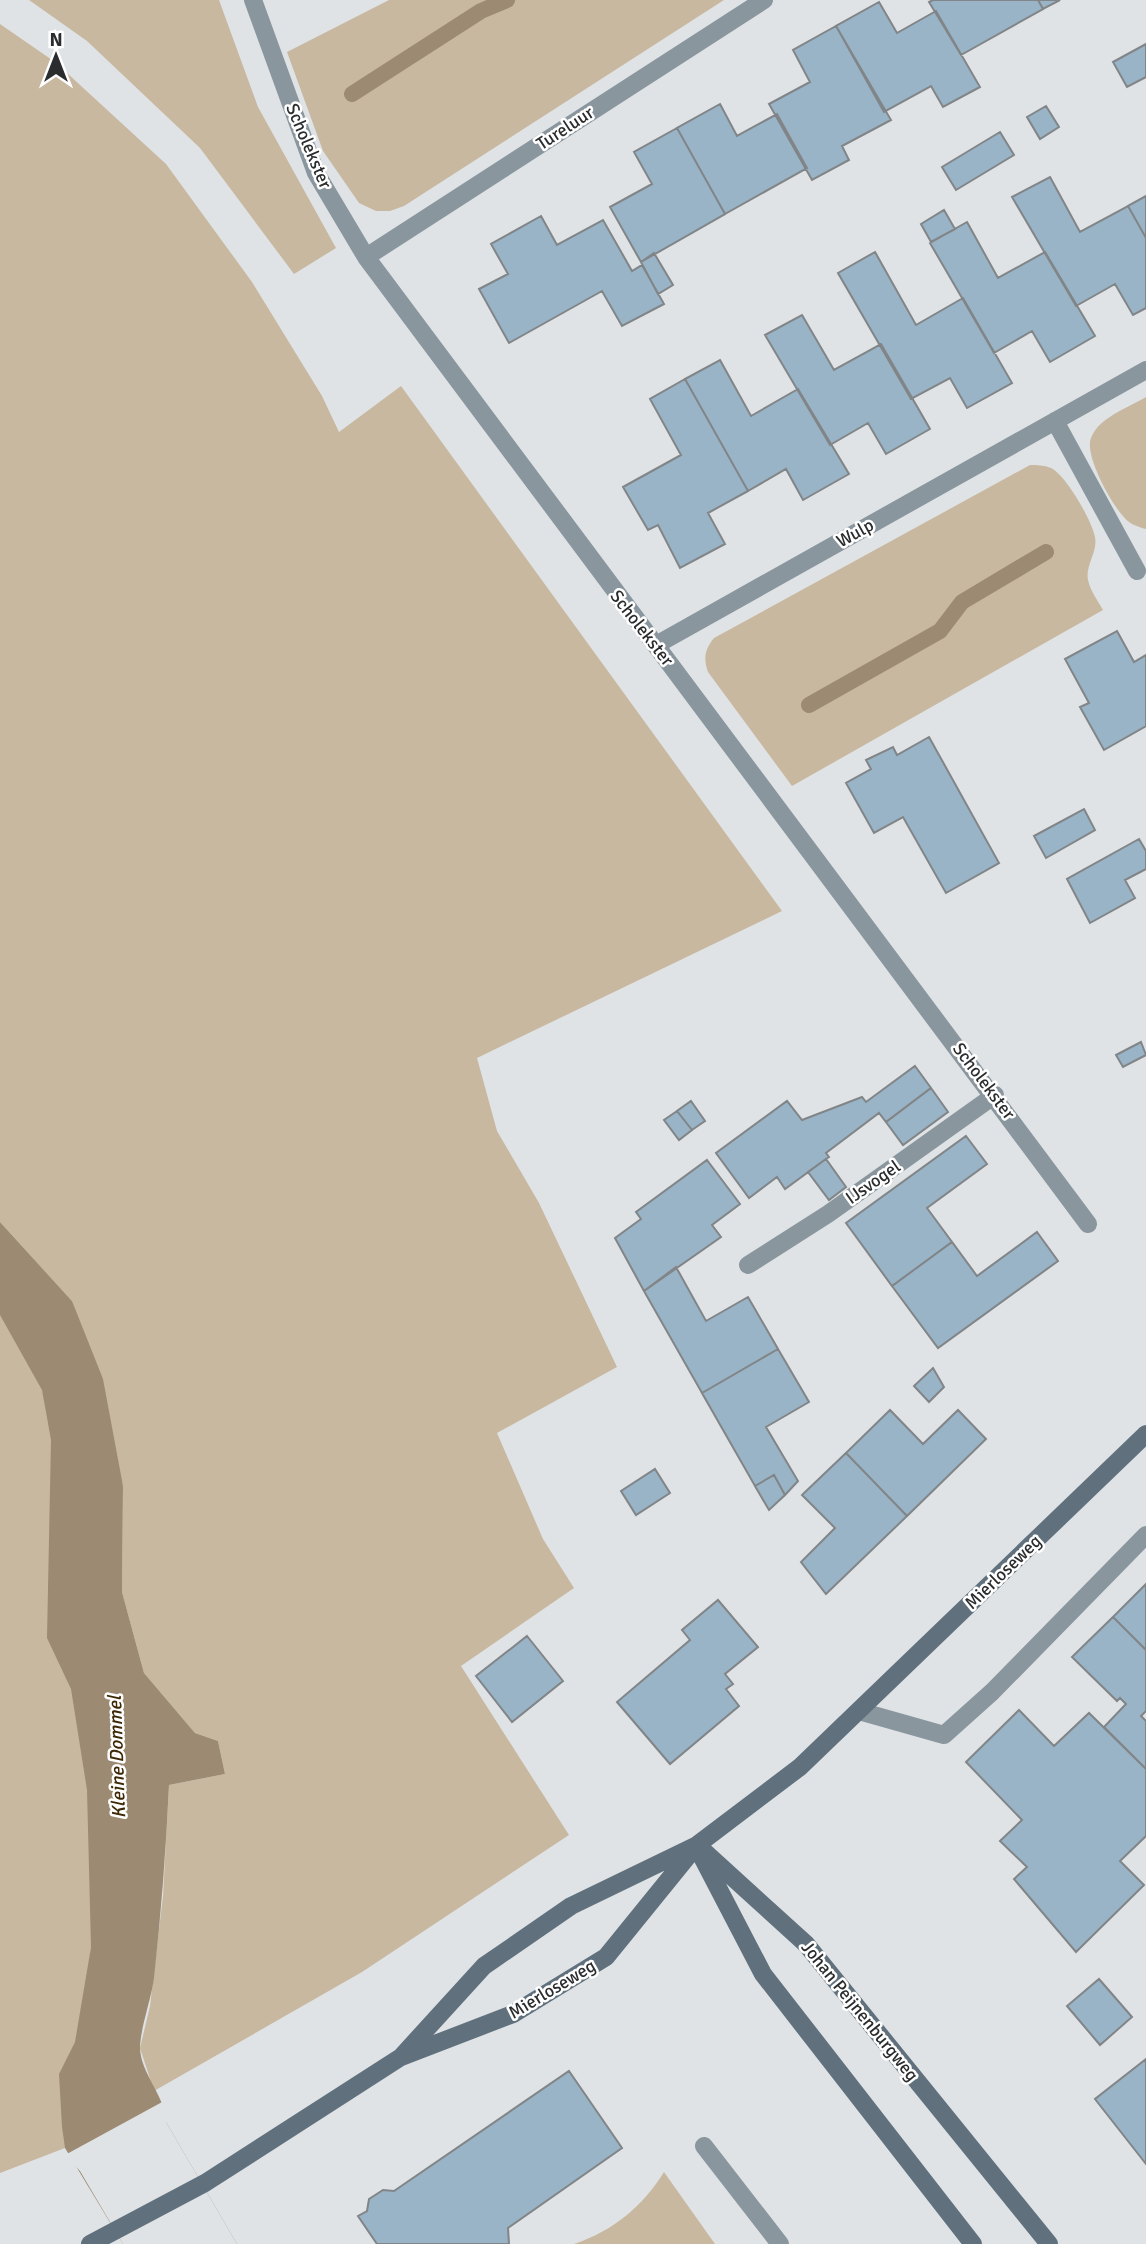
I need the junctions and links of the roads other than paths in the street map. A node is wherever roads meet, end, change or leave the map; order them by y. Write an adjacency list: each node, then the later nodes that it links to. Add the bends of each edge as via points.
1 (253, 0): 3 (street, Scholekster, via 316,173)
2 (764, 0): 3 (street, Tureluur)
3 (366, 257): 7 (street, Scholekster)
4 (1146, 370): 5 (street, Wulp)
5 (1055, 421): 6 (street); 7 (street, Wulp)
6 (1138, 571)
7 (656, 645): 8 (street, Scholekster)
8 (995, 1096): 9 (street, Scholekster); 10 (street, IJsvogel)
9 (1088, 1224)
10 (748, 1265)
11 (1146, 1434): 13 (main road, Mierloseweg)
12 (1146, 1535): 13 (street, via 944,1735)
13 (859, 1711): 14 (main road, Mierloseweg, via 800,1767)
14 (697, 1845): 15 (main road, Mierloseweg, via 571,1906 484,1966); 15 (main road, Mierloseweg, via 607,1957 513,2014); 19 (main road, via 763,1974); 20 (main road, Johan Peijnenburgweg, via 806,1944)
15 (401, 2057): 17 (main road, Mierloseweg, via 205,2183)
16 (704, 2146): 18 (street)
17 (90, 2244)
18 (780, 2244)
19 (973, 2244)
20 (1049, 2244)

